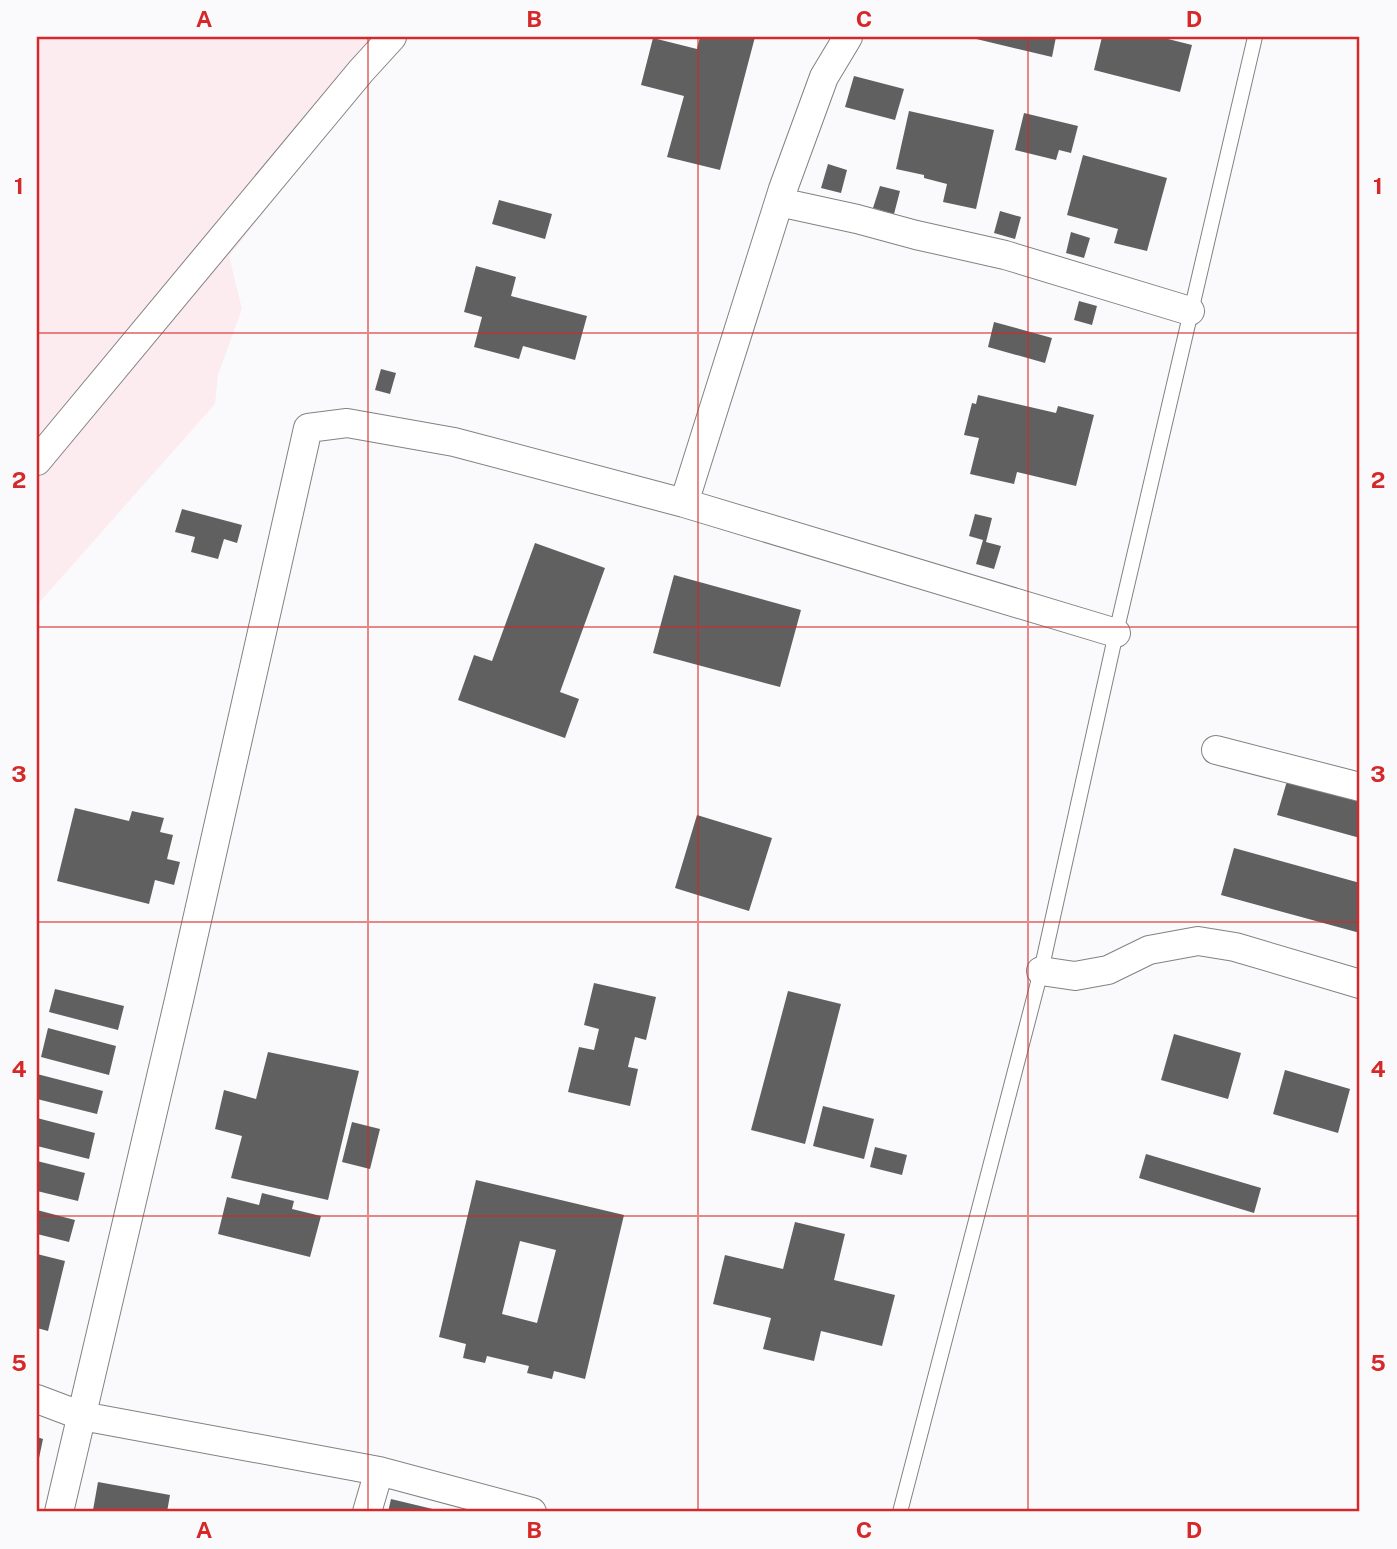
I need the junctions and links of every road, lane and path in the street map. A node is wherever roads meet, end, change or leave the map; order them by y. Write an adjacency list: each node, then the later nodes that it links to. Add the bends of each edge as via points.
1 (392, 37): 6 (street)
2 (848, 37): 4 (street, via 824,77)
3 (1255, 37): 5 (lane)
4 (779, 202): 5 (street, via 1005,255); 7 (street)
5 (1190, 311): 8 (lane)
6 (37, 461)
7 (684, 503): 8 (street); 14 (street, via 454,442 347,423 308,428)
8 (1115, 633): 11 (lane)
9 (1216, 750): 10 (street)
10 (1360, 787)
11 (1041, 971): 12 (street, via 1075,976 1108,970 1149,950 1198,941 1235,947); 19 (lane)
12 (1360, 984)
13 (37, 1399): 14 (street)
14 (82, 1416): 15 (street); 16 (street)
15 (379, 1471): 17 (street); 18 (street)
16 (59, 1512)
17 (368, 1512)
18 (533, 1512)
19 (900, 1512)

